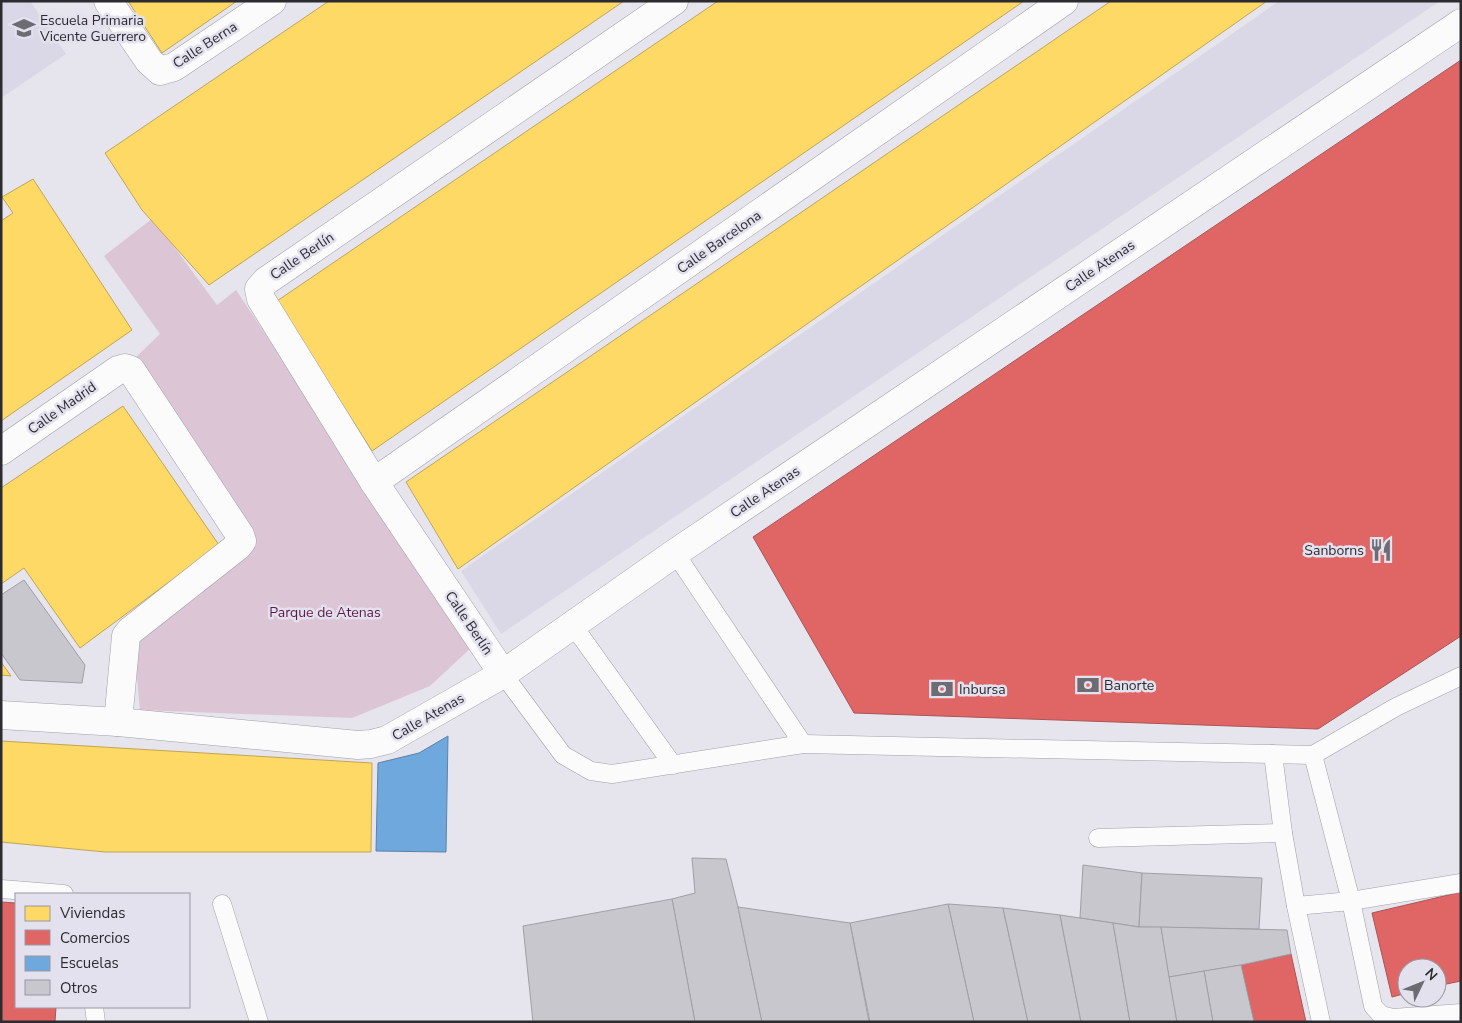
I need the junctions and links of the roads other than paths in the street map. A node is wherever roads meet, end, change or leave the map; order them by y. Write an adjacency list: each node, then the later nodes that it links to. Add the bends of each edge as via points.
1 (108, 1): 2 (street, Calle Berna, via 149,61 160,71 174,67)
2 (272, 1)
3 (674, 1): 7 (street, Calle Berlín, via 266,281 259,289 261,299)
4 (1064, 1): 7 (street, Calle Barcelona)
5 (1461, 23): 8 (street, Calle Atenas)
6 (1, 451): 13 (street, Calle Madrid, via 118,370 131,370 242,541 130,631 124,643)
7 (374, 482): 10 (street, Calle Berlín)
8 (675, 553): 9 (street, Calle Atenas); 14 (lane)
9 (572, 624): 10 (street, Calle Atenas); 17 (lane)
10 (502, 674): 13 (street, Calle Atenas, via 387,740 371,744); 17 (lane, via 563,755 591,771 612,774)
11 (1461, 676): 16 (lane, via 1396,707)
12 (1, 715): 13 (street, Calle Atenas)
13 (118, 722)
14 (803, 744): 15 (lane); 17 (lane)
15 (1273, 754): 16 (lane); 18 (lane)
16 (1314, 755): 23 (lane)
17 (673, 765)
18 (1282, 833): 19 (lane); 25 (lane)
19 (1098, 838)
20 (1461, 883): 23 (lane)
21 (1, 889): 22 (lane)
22 (51, 893)
23 (1351, 901): 25 (lane); 27 (lane, via 1373,1006 1381,1015 1394,1018)
24 (222, 904): 29 (lane)
25 (1296, 906): 30 (lane)
26 (94, 1008): 28 (lane)
27 (1461, 1013)
28 (96, 1022)
29 (259, 1022)
30 (1321, 1022)

